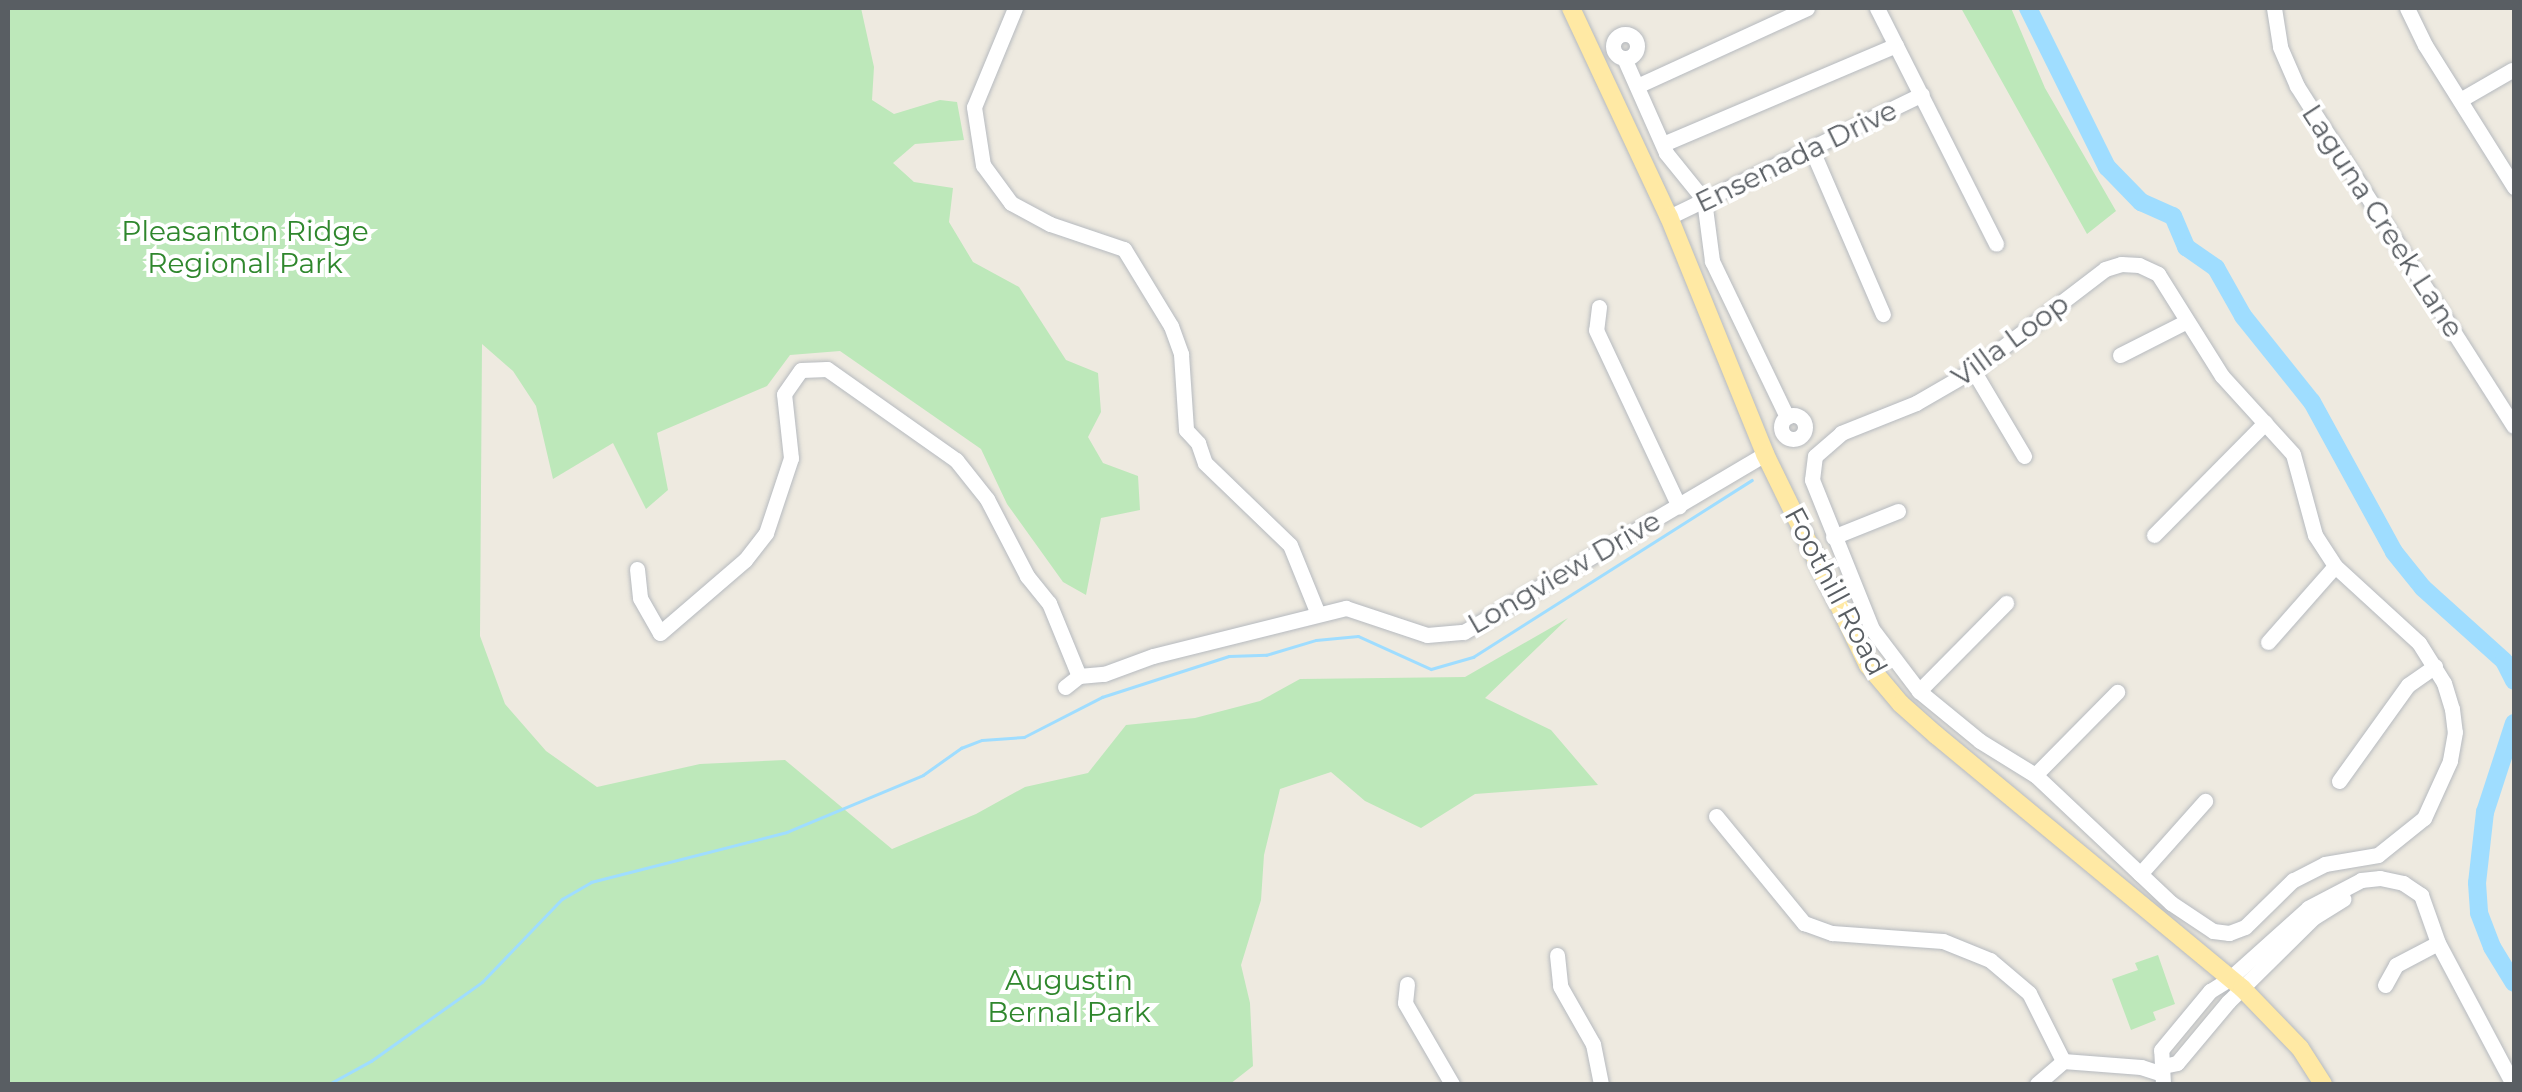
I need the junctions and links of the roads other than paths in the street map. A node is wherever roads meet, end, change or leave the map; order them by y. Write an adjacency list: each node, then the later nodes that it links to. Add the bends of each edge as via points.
1 (1014, 8): 36 (street, via 974,107 983,164 1011,203 1124,249 1182,354 1186,430 1205,463 1290,545)
2 (1571, 8): 17 (main road, Foothill Road)
3 (1807, 8): 10 (street)
4 (1877, 8): 7 (street)
5 (2274, 8): 26 (street, Laguna Creek Lane, via 2297,86)
6 (2407, 8): 12 (street)
7 (1896, 45): 11 (street); 13 (street)
8 (1624, 58): 10 (street)
9 (2512, 70): 12 (street)
10 (1636, 86): 13 (street)
11 (1922, 94): 14 (street, Ensenada Drive); 18 (street)
12 (2460, 100): 15 (street)
13 (1663, 144): 16 (street)
14 (1810, 148): 16 (street, Ensenada Drive); 20 (street)
15 (2514, 187)
16 (1704, 200): 17 (street, Ensenada Drive); 24 (street, via 1712,261)
17 (1669, 217): 27 (main road, Foothill Road)
18 (1996, 244)
19 (1600, 308): 29 (street, via 1596,330)
20 (1883, 314)
21 (2187, 320): 22 (street); 23 (street, Villa Loop, via 2158,274 2121,264); 25 (street, Villa Loop, via 2222,376)
22 (2120, 355)
23 (1972, 370): 28 (street); 32 (street, Villa Loop, via 1916,404 1841,433 1815,456 1812,480)
24 (1786, 417)
25 (2264, 423): 31 (street); 33 (street, Villa Loop, via 2292,454 2306,512)
26 (2514, 426)
27 (1765, 454): 29 (street, Longview Drive); 53 (main road, Foothill Road, via 1868,665 1901,704)
28 (2024, 456)
29 (1679, 506): 36 (street, Longview Drive, via 1464,632 1428,634 1346,608)
30 (1898, 511): 32 (street)
31 (2154, 535)
32 (1833, 536): 41 (street, Villa Loop, via 1872,629)
33 (2335, 566): 37 (street); 38 (street, Villa Loop)
34 (637, 569): 39 (street, via 640,598 660,633 745,560 766,533 791,458 784,394 801,370 827,369 956,460 1049,603)
35 (2006, 602): 41 (street)
36 (1318, 614): 39 (street, Longview Drive)
37 (2268, 642)
38 (2435, 666): 44 (street, via 2408,685); 48 (street, Villa Loop, via 2455,732 2450,762 2424,818 2378,854 2325,864)
39 (1078, 676): 40 (street)
40 (1065, 688)
41 (1919, 691): 43 (street, Villa Loop)
42 (2117, 692): 43 (street)
43 (2035, 775): 47 (street, Villa Loop)
44 (2339, 781)
45 (2205, 801): 47 (street)
46 (1716, 816): 56 (street, via 1804,922 1832,933 1942,941 1990,960 2029,993)
47 (2140, 874): 48 (street, Villa Loop, via 2213,931 2229,933 2245,927)
48 (2293, 880): 49 (street)
49 (2310, 913): 50 (street, via 2388,879 2421,896); 53 (street)
50 (2438, 943): 54 (street, via 2396,965); 62 (street)
51 (1557, 955): 59 (street, via 1560,986 1593,1044)
52 (1407, 984): 58 (street, via 1405,1003)
53 (2236, 984): 55 (street); 61 (main road, Foothill Road, via 2296,1043)
54 (2385, 986)
55 (2193, 1027): 57 (street, via 2176,1043); 57 (street, via 2177,1064)
56 (2064, 1061): 57 (street, via 2141,1066); 60 (street)
57 (2162, 1075)
58 (1452, 1084)
59 (1601, 1084)
60 (2038, 1084)
61 (2323, 1084)
62 (2512, 1084)

